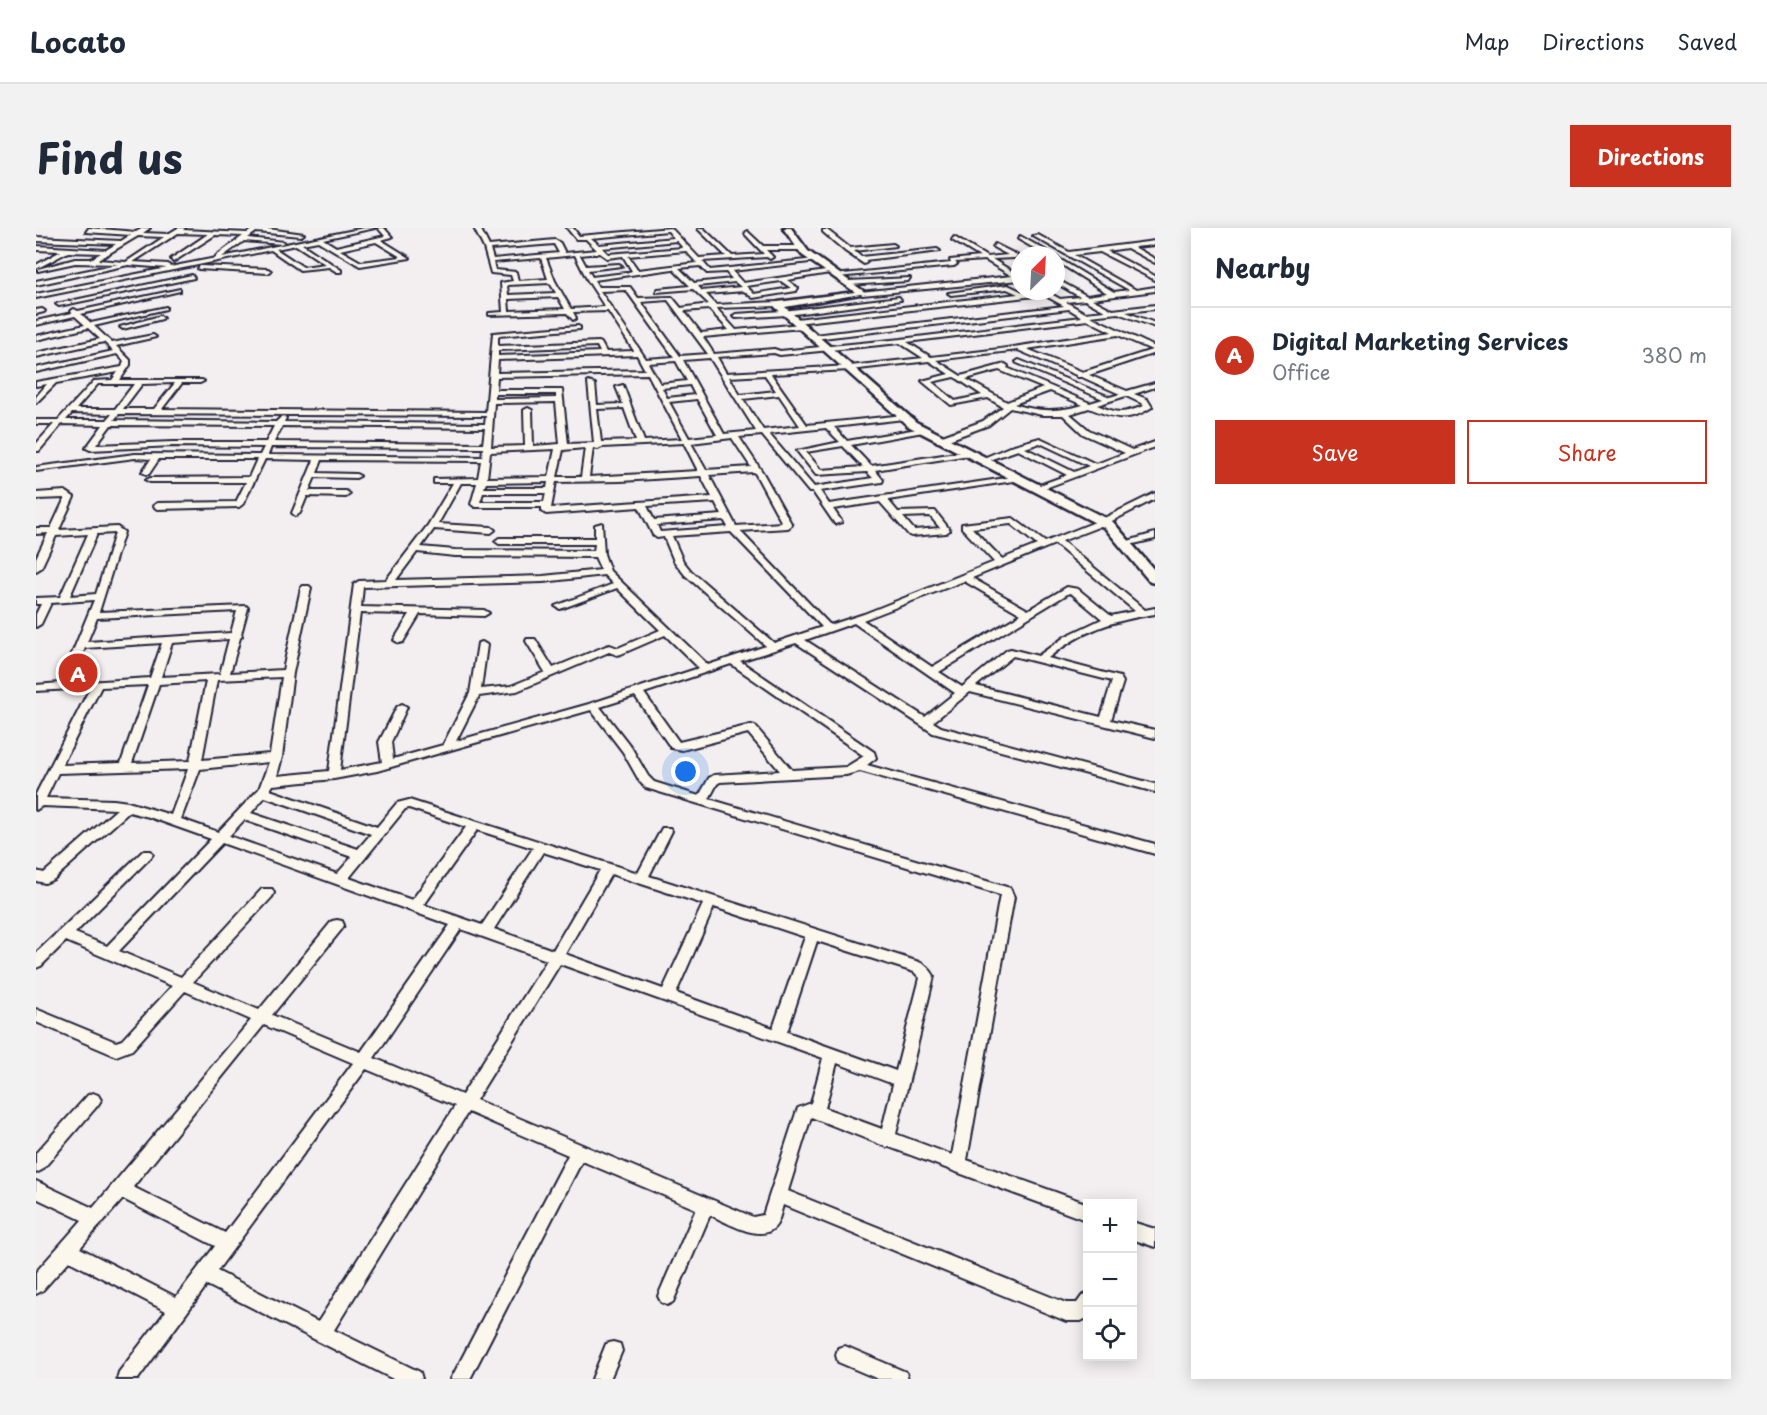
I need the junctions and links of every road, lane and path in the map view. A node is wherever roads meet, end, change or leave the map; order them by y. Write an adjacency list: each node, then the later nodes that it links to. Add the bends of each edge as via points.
1 (119, 228): 16 (street)
2 (147, 228): 19 (street)
3 (221, 228): 17 (street)
4 (308, 228): 20 (street)
5 (372, 228): 27 (street)
6 (381, 228): 29 (street, via 389,237)
7 (477, 228): 42 (street)
8 (570, 228): 23 (street, via 575,237)
9 (787, 228): 44 (street)
10 (180, 229): 17 (street); 21 (street)
11 (668, 229): 23 (street); 28 (street)
12 (95, 230): 16 (street); 31 (street)
13 (701, 230): 67 (street)
14 (255, 231): 17 (street); 20 (street); 26 (street)
15 (825, 231): 53 (street)
16 (109, 233): 19 (street)
17 (214, 233): 72 (street)
18 (747, 233): 43 (street)
19 (136, 234): 21 (street); 35 (street)
20 (301, 234): 32 (street)
21 (169, 236): 51 (street)
22 (1036, 236): 59 (street)
23 (587, 237): 48 (street)
24 (1020, 238): 39 (street)
25 (36, 239): 31 (street)
26 (244, 239): 32 (street); 73 (street)
27 (319, 239): 32 (street); 47 (street)
28 (678, 239): 48 (street); 49 (street)
29 (377, 240): 33 (street); 77 (street, via 407,257)
30 (954, 240): 70 (street)
31 (82, 241): 35 (street); 50 (street)
32 (291, 244): 41 (street); 86 (street)
33 (357, 244): 47 (street); 52 (street)
34 (1153, 245): 40 (street)
35 (124, 246): 56 (street)
36 (893, 246): 53 (street)
37 (929, 246): 55 (street)
38 (995, 246): 58 (street)
39 (1034, 246)
40 (1128, 247): 54 (street); 81 (street)
41 (271, 248): 73 (street); 86 (street, via 302,269)
42 (487, 248): 60 (street, via 555,242); 78 (street)
43 (761, 248): 44 (street); 62 (street)
44 (800, 248): 79 (street)
45 (36, 249): 50 (street)
46 (137, 249): 51 (street)
47 (335, 249): 77 (street, via 360,264)
48 (598, 249): 57 (street); 61 (street, via 607,256)
49 (688, 249): 61 (street); 74 (street)
50 (66, 250): 56 (street); 71 (street)
51 (148, 250): 65 (street)
52 (367, 250)
53 (847, 250): 69 (street)
54 (1101, 250): 59 (street); 102 (street)
55 (937, 251): 69 (street); 80 (street)
56 (107, 252): 76 (street)
57 (578, 254): 60 (street); 90 (street)
58 (1011, 254)
59 (1068, 254): 63 (street); 125 (street)
60 (563, 255): 66 (street)
61 (624, 255): 82 (street)
62 (767, 255): 67 (street); 88 (street)
63 (1065, 255)
64 (377, 256): 77 (street)
65 (137, 257): 72 (street); 83 (street)
66 (543, 257): 78 (street); 108 (street)
67 (730, 257): 74 (street)
68 (1011, 258): 70 (street)
69 (860, 259): 98 (street)
70 (987, 259): 80 (street); 99 (street)
71 (50, 260): 75 (street); 92 (street)
72 (173, 260): 85 (street)
73 (213, 260): 85 (street)
74 (697, 260): 82 (street); 91 (street); 93 (street, via 709,272)
75 (75, 261): 76 (street); 92 (street)
76 (92, 261): 83 (street)
77 (386, 261)
78 (491, 261): 111 (street, via 493,272 513,273)
79 (816, 261): 88 (street); 100 (street)
80 (952, 261): 94 (street, via 954,264)
81 (1155, 261)
82 (630, 262): 97 (street)
83 (127, 263): 89 (street); 103 (street)
84 (1065, 263): 128 (street)
85 (203, 265): 89 (street); 95 (street); 101 (street)
86 (329, 265): 96 (street)
87 (619, 266): 90 (street)
88 (779, 266): 93 (street)
89 (183, 267): 121 (street)
90 (585, 268): 104 (street)
91 (675, 268): 97 (street); 115 (street)
92 (36, 269)
93 (727, 270): 113 (street)
94 (896, 270): 98 (street); 106 (street)
95 (268, 271)
96 (339, 271)
97 (636, 272): 104 (street)
98 (877, 272): 100 (street)
99 (1011, 273)
100 (835, 274): 105 (street); 112 (street)
101 (192, 277): 122 (street); 143 (street)
102 (1155, 278)
103 (53, 279): 110 (street); 121 (street)
104 (590, 279): 119 (street)
105 (782, 279): 113 (street); 131 (street, via 796,289)
106 (908, 279): 112 (street); 117 (street)
107 (1011, 279): 109 (street)
108 (552, 281): 111 (street); 129 (street)
109 (972, 282): 114 (street); 123 (street)
110 (36, 283)
111 (516, 283): 133 (street, via 503,284)
112 (849, 283): 136 (street)
113 (740, 285): 115 (street); 126 (street); 131 (street, via 751,295)
114 (940, 285): 117 (street); 127 (street)
115 (694, 286): 126 (street); 134 (street)
116 (1065, 286): 135 (street)
117 (917, 288): 124 (street); 144 (street)
118 (1011, 288): 123 (street)
119 (597, 289): 134 (street, via 626,287); 150 (street)
120 (1155, 289): 125 (street)
121 (64, 290): 130 (street)
122 (178, 290): 138 (street); 160 (street)
123 (981, 290): 127 (street); 137 (street)
124 (887, 291): 136 (street); 139 (street)
125 (1134, 291): 128 (street)
126 (702, 293): 145 (street)
127 (951, 293): 141 (street)
128 (1112, 294): 135 (street)
129 (559, 295): 133 (street); 156 (street)
130 (38, 296): 143 (street)
131 (759, 296): 142 (street)
132 (1011, 296): 137 (street)
133 (504, 297): 162 (street)
134 (635, 297): 153 (street, via 669,298); 227 (street)
135 (1084, 297): 140 (street); 155 (street)
136 (861, 298): 139 (street); 142 (street); 157 (street); 158 (street)
137 (991, 298): 141 (street)
138 (168, 299)
139 (899, 299): 146 (street)
140 (1059, 301): 147 (street)
141 (964, 302): 144 (street); 152 (street)
142 (773, 303): 145 (street); 158 (street)
143 (59, 304): 160 (street)
144 (939, 304): 146 (street); 151 (street)
145 (712, 306): 153 (street); 189 (street)
146 (911, 307): 154 (street); 159 (street)
147 (1070, 307): 166 (street); 169 (street)
148 (1155, 307): 155 (street)
149 (164, 308): 179 (street)
150 (611, 309): 156 (street); 219 (street)
151 (946, 309)
152 (975, 309)
153 (680, 310): 193 (street)
154 (891, 310): 157 (street); 164 (street)
155 (1115, 311): 169 (street); 178 (street)
156 (569, 312): 162 (street); 182 (street)
157 (871, 312): 163 (street)
158 (786, 313): 167 (street); 175 (street)
159 (918, 313)
160 (79, 314): 174 (street); 179 (street)
161 (491, 314): 162 (street)
162 (506, 314)
163 (846, 315): 168 (street); 187 (street)
164 (898, 315)
165 (954, 315): 173 (street)
166 (1007, 315): 173 (street); 184 (street)
167 (736, 316)
168 (825, 317): 175 (street); 176 (street)
169 (1086, 317): 184 (street); 191 (street)
170 (160, 318): 181 (street)
171 (925, 318): 177 (street)
172 (905, 320): 180 (street)
173 (962, 320): 177 (street); 192 (street)
174 (36, 323)
175 (799, 323): 189 (street); 198 (street)
176 (832, 323)
177 (932, 323): 180 (street)
178 (1155, 325)
179 (92, 326): 188 (street); 200 (street)
180 (912, 326): 187 (street); 199 (street)
181 (119, 328)
182 (578, 328): 196 (street); 213 (street, via 497,332)
183 (838, 328): 190 (street)
184 (1024, 328): 185 (street)
185 (1000, 329): 192 (street); 195 (street)
186 (109, 330): 188 (street)
187 (865, 331): 190 (street); 205 (street)
188 (98, 332): 202 (street)
189 (734, 332): 193 (street)
190 (845, 333): 198 (street)
191 (1117, 333): 209 (street); 216 (street)
192 (977, 334): 194 (street)
193 (699, 335): 223 (street)
194 (952, 335): 199 (street); 204 (street)
195 (1009, 335)
196 (582, 336)
197 (153, 337): 210 (street)
198 (814, 337): 214 (street)
199 (929, 337): 203 (street); 206 (street)
200 (36, 338)
201 (1037, 338): 209 (street)
202 (105, 340): 210 (street); 212 (street)
203 (901, 340): 205 (street); 228 (street)
204 (961, 341)
205 (880, 343): 214 (street)
206 (940, 343)
207 (991, 344): 217 (street)
208 (1018, 344): 209 (street); 217 (street); 225 (street)
209 (1045, 344)
210 (111, 345): 218 (street)
211 (970, 347): 220 (street)
212 (69, 348): 222 (street); 229 (street)
213 (495, 348): 221 (street, via 599,344); 226 (street)
214 (828, 349): 223 (street); 233 (street)
215 (949, 350): 224 (street)
216 (1155, 350): 240 (street)
217 (1000, 351): 220 (street)
218 (118, 352): 229 (street); 234 (street, via 128,363)
219 (640, 353): 221 (street); 230 (street)
220 (980, 353): 224 (street)
221 (604, 354): 226 (street)
222 (36, 355)
223 (711, 355): 227 (street); 239 (street)
224 (958, 356): 228 (street)
225 (1038, 357): 231 (street); 240 (street)
226 (496, 358): 238 (street)
227 (678, 358): 230 (street); 248 (street)
228 (931, 359): 233 (street); 241 (street)
229 (83, 360): 235 (street)
230 (644, 361): 236 (street)
231 (1018, 362): 232 (street); 247 (street)
232 (999, 367): 241 (street); 254 (street)
233 (850, 368): 237 (street); 277 (street)
234 (124, 369): 242 (street); 243 (street)
235 (36, 370)
236 (650, 372): 238 (street); 252 (street)
237 (766, 372): 239 (street); 256 (street)
238 (495, 375): 255 (street)
239 (725, 375): 260 (street)
240 (1082, 375): 247 (street); 257 (street)
241 (958, 376): 258 (street); 258 (street, via 926,381 954,403)
242 (55, 380): 249 (street); 264 (street)
243 (115, 381): 244 (street); 271 (street, via 94,382)
244 (140, 381): 245 (street); 272 (street)
245 (180, 381): 246 (street); 273 (street)
246 (200, 381)
247 (1064, 381): 261 (street)
248 (691, 383): 252 (street); 259 (street)
249 (36, 384)
250 (591, 384): 269 (street)
251 (1155, 385): 257 (street)
252 (656, 386): 263 (street)
253 (620, 387): 266 (street)
254 (1048, 389): 267 (street); 268 (street)
255 (492, 392): 262 (street, via 557,392); 265 (street)
256 (781, 393): 260 (street); 284 (street)
257 (1126, 394): 261 (street); 268 (street, via 1148,407 1120,416)
258 (988, 396): 267 (street)
259 (698, 397): 263 (street); 288 (street)
260 (738, 397): 286 (street)
261 (1109, 399): 268 (street)
262 (560, 400): 265 (street); 297 (street)
263 (664, 400): 290 (street)
264 (36, 401)
265 (491, 401): 276 (street)
266 (626, 405): 269 (street); 292 (street)
267 (1007, 405): 275 (street, via 1042,413); 289 (street, via 986,423)
268 (1090, 406): 275 (street)
269 (595, 407): 295 (street)
270 (528, 410): 299 (street)
271 (69, 411): 272 (street); 279 (street)
272 (117, 411): 273 (street); 280 (street)
273 (157, 411): 274 (street)
274 (286, 412): 276 (street); 281 (street)
275 (1065, 413): 302 (street, via 1086,432)
276 (489, 414): 283 (street)
277 (904, 417): 282 (street); 285 (street)
278 (36, 422): 279 (street)
279 (59, 422): 280 (street); 298 (street)
280 (108, 423): 281 (street); 291 (street, via 90,448)
281 (279, 423): 283 (street); 291 (street)
282 (828, 425): 284 (street); 293 (street)
283 (489, 426): 300 (street)
284 (805, 428): 286 (street)
285 (923, 430): 289 (street); 293 (street)
286 (763, 433): 287 (street); 323 (street)
287 (734, 436): 288 (street); 309 (street)
288 (722, 437): 290 (street)
289 (940, 440): 301 (street)
290 (686, 441): 292 (street); 312 (street)
291 (269, 444): 300 (street); 304 (street)
292 (641, 444): 295 (street)
293 (845, 444): 310 (street); 310 (street, via 801,451 819,473)
294 (1155, 444): 302 (street)
295 (594, 447): 297 (street); 317 (street)
296 (1017, 447): 306 (street); 307 (street, via 1040,440); 313 (street)
297 (562, 448): 299 (street); 321 (street)
298 (36, 449)
299 (529, 449): 300 (street)
300 (487, 452): 305 (street); 320 (street)
301 (969, 453): 306 (street); 310 (street)
302 (1132, 453): 307 (street)
303 (157, 456): 304 (street); 308 (street, via 113,457); 316 (street, via 148,476)
304 (263, 456): 305 (street); 316 (street)
305 (319, 457): 311 (street)
306 (983, 460): 315 (street)
307 (1097, 467): 313 (street)
308 (36, 469)
309 (756, 469): 312 (street); 347 (street, via 788,525)
310 (868, 469): 323 (street, via 879,480)
311 (312, 474): 314 (street); 325 (street)
312 (703, 474): 317 (street); 329 (street)
313 (1074, 475): 322 (street)
314 (356, 476)
315 (1020, 478): 322 (street); 330 (street)
316 (252, 479): 332 (street, via 239,504)
317 (585, 480): 321 (street)
318 (437, 481): 319 (street)
319 (458, 481): 320 (street); 342 (street)
320 (484, 481): 321 (street); 324 (street)
321 (550, 485): 324 (street); 331 (street)
322 (1040, 488): 339 (street)
323 (815, 490): 334 (street)
324 (481, 491): 331 (street, via 478,505)
325 (304, 494): 326 (street); 335 (street)
326 (346, 494)
327 (36, 496): 345 (street, via 70,495)
328 (1155, 496): 339 (street)
329 (715, 499): 333 (street); 337 (street)
330 (882, 499): 334 (street); 336 (street)
331 (546, 505): 333 (street, via 548,511)
332 (157, 506)
333 (643, 506): 340 (street)
334 (827, 507): 338 (street)
335 (296, 513)
336 (897, 515): 336 (street, via 915,534 946,530 932,513)
337 (725, 516): 340 (street); 347 (street)
338 (838, 522)
339 (1103, 522): 352 (street); 353 (street)
340 (651, 523): 348 (street, via 656,534)
341 (599, 525): 351 (street)
342 (432, 526): 343 (street); 355 (street)
343 (491, 530)
344 (36, 531): 345 (street)
345 (54, 531): 346 (street); 358 (street)
346 (94, 531): 365 (street, via 120,532); 366 (street)
347 (734, 531): 348 (street); 380 (street)
348 (667, 535): 389 (street, via 688,573)
349 (1155, 536): 353 (street)
350 (500, 541): 351 (street)
351 (599, 541): 356 (street)
352 (1056, 541): 354 (street); 374 (street)
353 (1125, 543): 360 (street)
354 (1044, 546): 357 (street); 357 (street, via 1013,521 965,526)
355 (417, 549): 356 (street); 362 (street)
356 (599, 554): 359 (street)
357 (1001, 564): 361 (street)
358 (36, 568)
359 (606, 572): 362 (street, via 543,579); 363 (street)
360 (1153, 574)
361 (966, 578): 375 (street); 378 (street)
362 (390, 582): 370 (street, via 359,584)
363 (618, 585): 369 (street); 381 (street)
364 (306, 588): 394 (street)
365 (100, 597): 366 (street); 376 (street)
366 (64, 599): 367 (street)
367 (48, 600): 368 (street); 379 (street)
368 (36, 601)
369 (560, 606)
370 (355, 610): 371 (street); 416 (street)
371 (417, 611): 373 (street); 384 (street)
372 (1155, 611): 374 (street)
373 (484, 613)
374 (1143, 613): 377 (street)
375 (1028, 614): 377 (street, via 1070,590); 393 (street)
376 (94, 615): 382 (street, via 240,608 244,610); 387 (street)
377 (1108, 619): 390 (street, via 1068,636)
378 (856, 620): 380 (street); 393 (street)
379 (36, 624)
380 (828, 628): 383 (street)
381 (667, 631): 392 (street); 395 (street, via 617,652 610,648)
382 (237, 636): 385 (street); 396 (street)
383 (797, 639): 389 (street); 407 (street)
384 (399, 640)
385 (168, 641): 387 (street); 397 (street)
386 (531, 641): 395 (street)
387 (82, 645): 399 (street)
388 (482, 645): 403 (street)
389 (773, 647): 391 (street)
390 (1041, 659): 401 (street, via 1008,653); 406 (street, via 1116,679)
391 (733, 661): 392 (street); 414 (street, via 870,755)
392 (706, 669): 402 (street)
393 (932, 672): 401 (street)
394 (288, 673): 396 (street); 410 (street)
395 (552, 674): 403 (street, via 504,691)
396 (218, 678): 397 (street); 412 (street)
397 (153, 682): 398 (street); 413 (street)
398 (96, 686): 399 (street); 415 (street)
399 (64, 687): 400 (street)
400 (36, 688)
401 (966, 691): 406 (street); 407 (street)
402 (638, 692): 404 (street); 417 (street, via 675,745 751,729)
403 (476, 693): 409 (street)
404 (593, 706): 409 (street); 420 (street, via 650,785)
405 (402, 707): 411 (street, via 385,742)
406 (1105, 721): 408 (street)
407 (925, 723): 419 (street, via 944,732)
408 (1155, 734)
409 (447, 747): 411 (street)
410 (276, 757): 412 (street); 418 (street)
411 (388, 764): 416 (street)
412 (196, 765): 413 (street); 424 (street)
413 (125, 768): 415 (street)
414 (854, 768): 417 (street); 430 (street)
415 (56, 769): 421 (street)
416 (334, 774): 418 (street)
417 (789, 774): 420 (street, via 715,779)
418 (266, 786): 423 (street); 427 (street)
419 (1155, 788)
420 (702, 801): 462 (street, via 1005,892)
421 (37, 804): 422 (street)
422 (128, 806): 424 (street); 434 (street, via 49,876)
423 (241, 814): 428 (street); 432 (street)
424 (174, 821): 428 (street)
425 (474, 825): 427 (street, via 405,804); 429 (street); 439 (street)
426 (666, 831): 435 (street)
427 (379, 832): 432 (street)
428 (219, 838): 436 (street); 445 (street)
429 (540, 847): 433 (street); 442 (street)
430 (1155, 849)
431 (147, 854): 443 (street)
432 (360, 855): 436 (street)
433 (607, 869): 435 (street); 446 (street)
434 (36, 876)
435 (641, 879): 438 (street)
436 (339, 881): 439 (street)
437 (267, 893): 448 (street)
438 (710, 902): 444 (street); 449 (street)
439 (414, 908): 440 (street)
440 (459, 922): 442 (street); 454 (street)
441 (337, 925): 451 (street)
442 (485, 932): 446 (street)
443 (64, 934): 445 (street); 447 (street)
444 (812, 934): 452 (street); 455 (street, via 925,972)
445 (109, 953): 448 (street)
446 (556, 958): 449 (street); 457 (street)
447 (36, 962)
448 (182, 984): 450 (street, via 122,1048 116,1049); 451 (street)
449 (667, 997): 452 (street)
450 (36, 1015)
451 (260, 1017): 454 (street); 464 (street)
452 (778, 1036): 453 (street)
453 (831, 1056): 455 (street); 458 (street)
454 (363, 1061): 457 (street); 471 (street)
455 (902, 1080): 459 (street)
456 (93, 1100): 461 (street)
457 (464, 1104): 460 (street); 478 (street)
458 (816, 1112): 459 (street); 465 (street, via 804,1113)
459 (887, 1140): 462 (street)
460 (578, 1153): 466 (street); 483 (street)
461 (36, 1165)
462 (958, 1165): 467 (street)
463 (36, 1189): 468 (street)
464 (121, 1189): 468 (street); 471 (street)
465 (778, 1195): 466 (street, via 770,1220 764,1225 753,1225); 476 (street, via 1066,1312 1082,1312)
466 (706, 1205): 475 (street)
467 (1083, 1211)
468 (96, 1218): 472 (street)
469 (1137, 1232): 470 (street)
470 (1155, 1238)
471 (227, 1243): 473 (street)
472 (66, 1250): 474 (street); 477 (street)
473 (204, 1274): 477 (street); 478 (street)
474 (36, 1285)
475 (667, 1296)
476 (1085, 1307)
477 (179, 1308): 481 (street)
478 (321, 1334): 482 (street)
479 (613, 1351): 484 (street)
480 (845, 1354): 485 (street)
481 (126, 1379)
482 (413, 1379)
483 (460, 1379)
484 (602, 1379)
485 (899, 1379)

